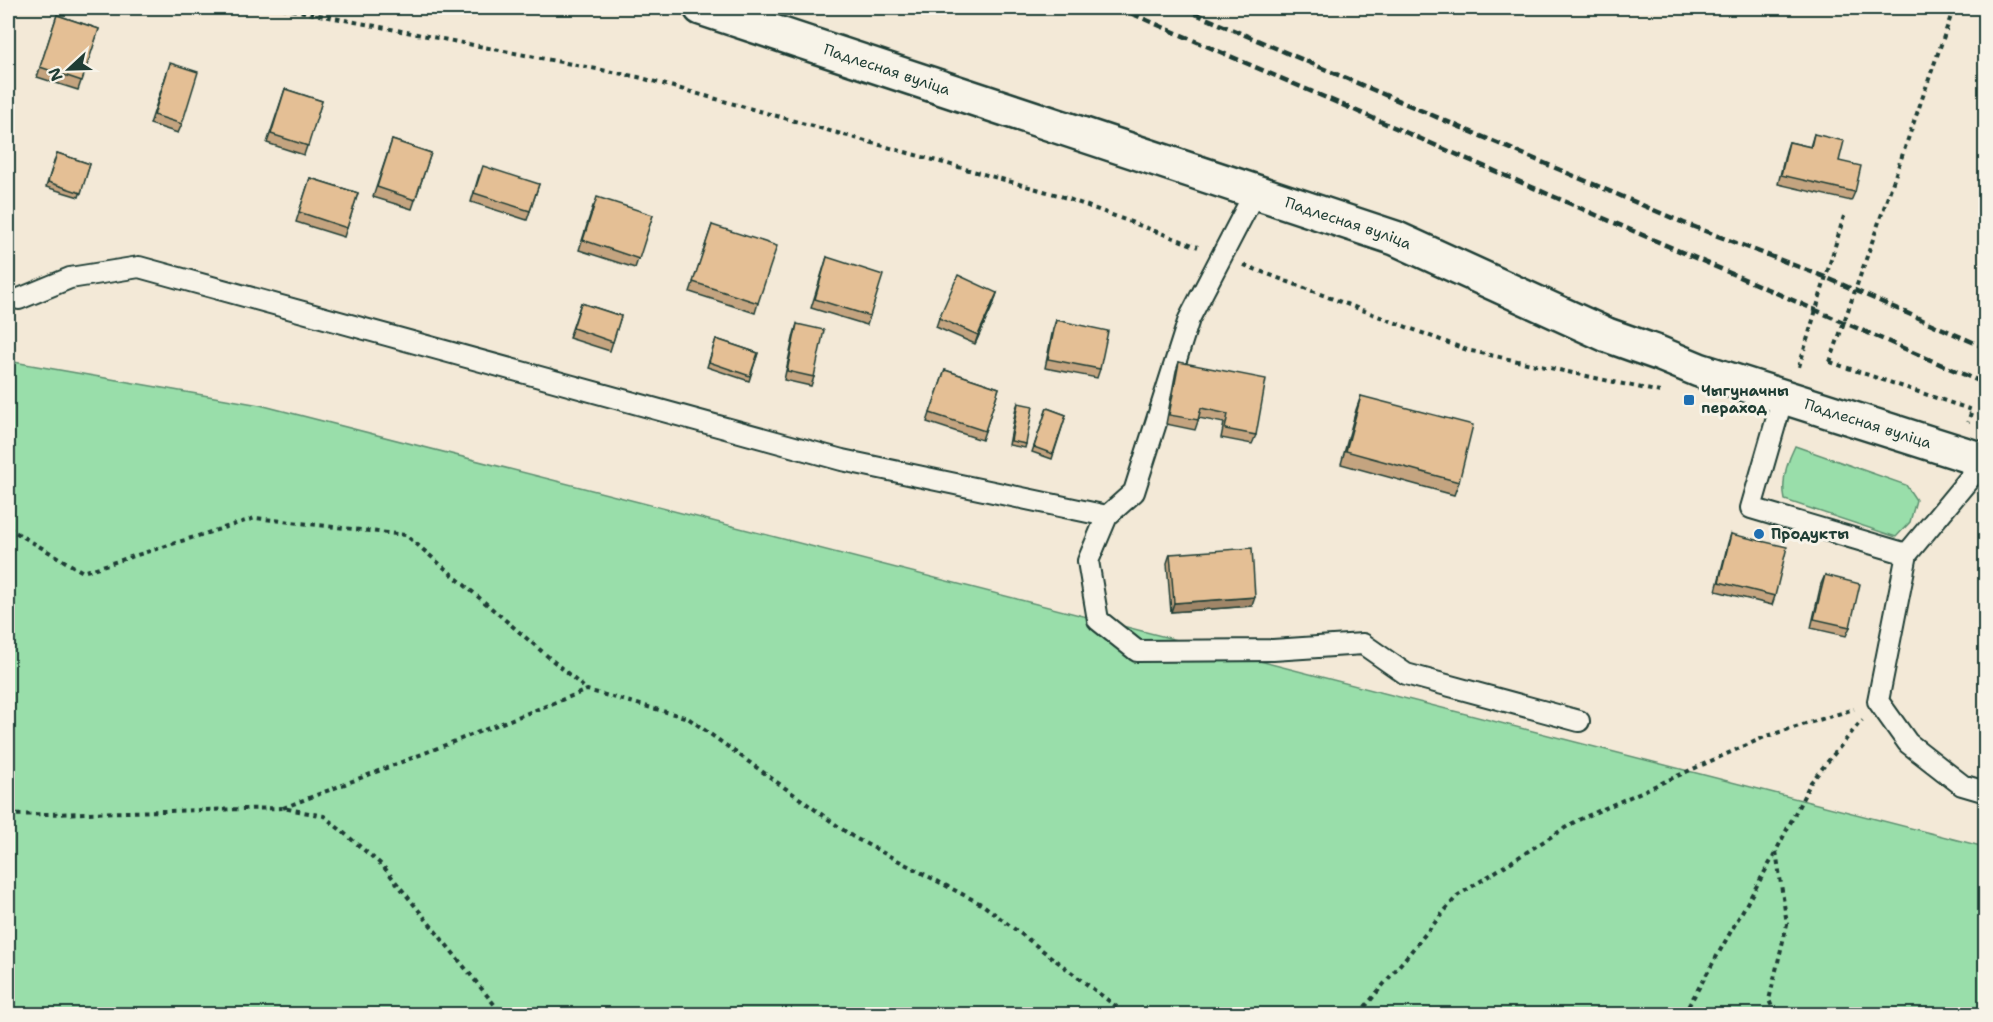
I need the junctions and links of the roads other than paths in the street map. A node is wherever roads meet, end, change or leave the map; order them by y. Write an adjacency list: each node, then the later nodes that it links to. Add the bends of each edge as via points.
1 (701, 8): 2 (street, Падлесная вуліца)
2 (1254, 192): 4 (street, Падлесная вуліца, via 1395,238 1607,335 1699,370); 6 (lane, via 1189,319 1134,492)
3 (19, 299): 6 (lane, via 70,278 139,267 842,460)
4 (1790, 387): 5 (street, Падлесная вуліца); 7 (lane, via 1751,508)
5 (1985, 461): 7 (lane)
6 (1107, 516): 8 (lane, via 1088,561 1098,620 1137,651 1273,650 1362,644 1406,674)
7 (1907, 554): 9 (lane, via 1878,701 1908,743 1962,785)
8 (1579, 721)
9 (1986, 792)

